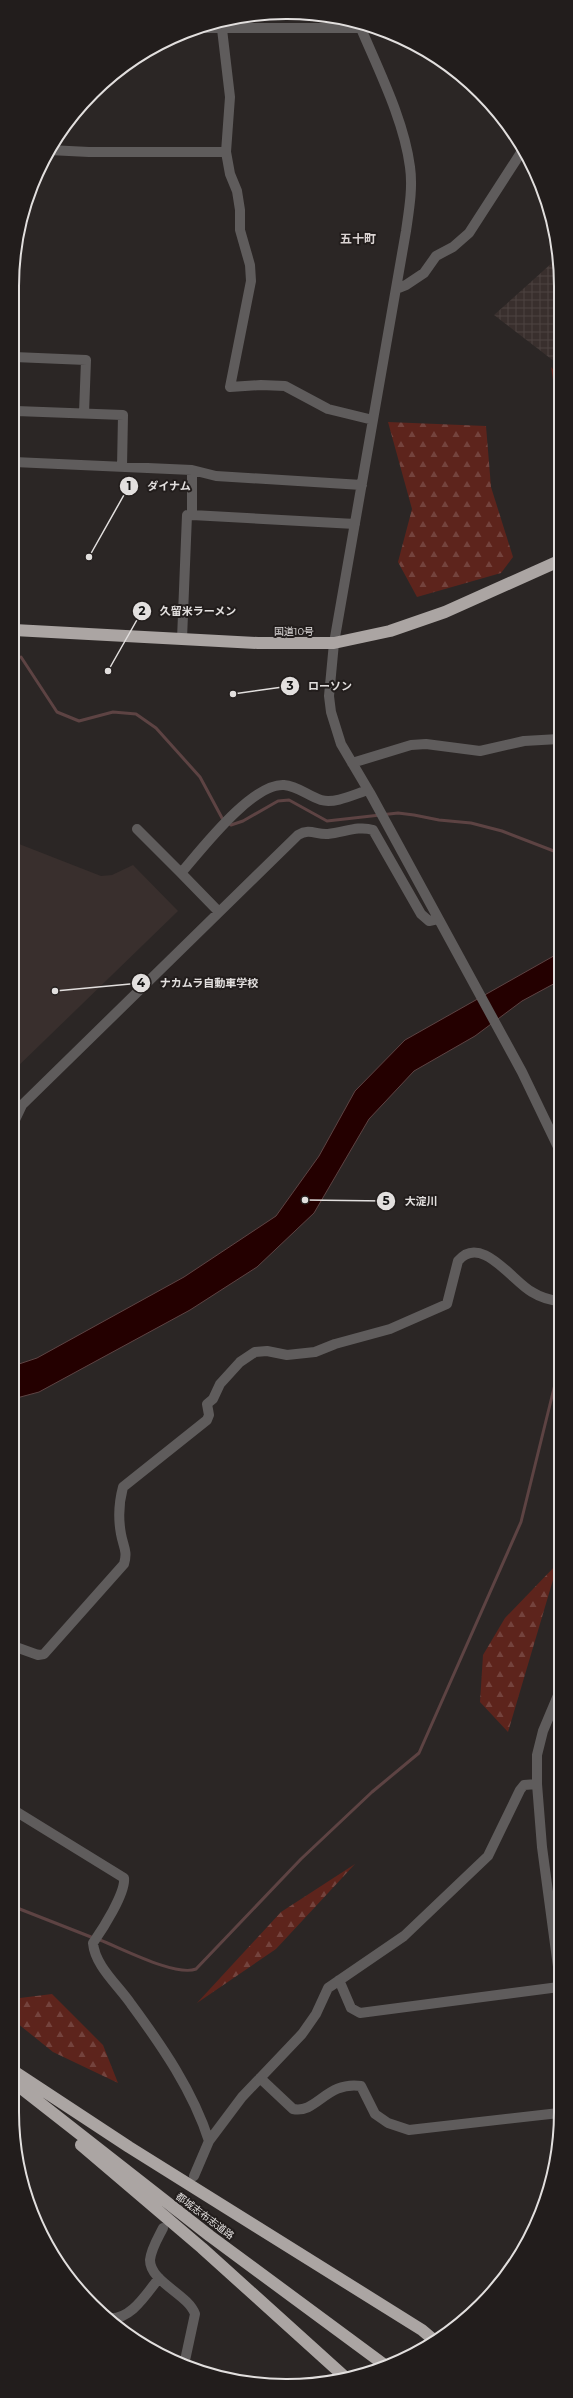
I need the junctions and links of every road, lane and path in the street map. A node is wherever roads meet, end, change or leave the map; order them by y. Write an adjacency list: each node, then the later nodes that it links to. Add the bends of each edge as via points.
1 (352, 27): 3 (street)
2 (215, 29): 3 (street)
3 (222, 29): 6 (street, via 230,97)
4 (364, 31): 8 (street, via 406,145 410,168 406,231)
5 (57, 150): 6 (street)
6 (226, 152): 12 (street, via 230,174 237,191 240,230 250,265 251,282 230,387 260,384 285,386 328,409)
7 (519, 155): 8 (street, via 469,233 453,247 436,256 424,273)
8 (396, 289): 12 (street)
9 (19, 357): 11 (street, via 86,360)
10 (19, 411): 11 (street)
11 (84, 413): 14 (street, via 123,415)
12 (373, 420): 16 (street)
13 (19, 462): 14 (street)
14 (122, 467): 15 (street)
15 (192, 470): 16 (street, via 216,476); 17 (street)
16 (362, 485): 18 (street)
17 (192, 515): 18 (street); 21 (street, via 187,515)
18 (355, 524): 22 (street)
19 (554, 563): 22 (highway, 国道10号, via 445,612 390,631)
20 (19, 630): 21 (highway, 国道10号)
21 (182, 639): 22 (highway, 国道10号)
22 (334, 643): 24 (street, via 329,696 331,712 341,744)
23 (554, 739): 24 (street, via 524,741 480,751 426,744 411,745)
24 (352, 763): 25 (street)
25 (369, 791): 27 (street, via 329,801 320,800 293,786 272,787 234,812); 29 (street)
26 (137, 828): 27 (street)
27 (181, 873): 28 (street)
28 (219, 912): 29 (street, via 298,835 305,831 328,834 365,827 377,835 421,914 429,921); 30 (street, via 22,1105)
29 (438, 919): 31 (street, via 500,1031)
30 (19, 1111)
31 (554, 1139)
32 (554, 1299): 33 (street, via 532,1292 491,1258 470,1252 458,1261 447,1304 390,1329 315,1352 287,1355 267,1351 255,1352 240,1362 220,1384 213,1399 207,1404 207,1420 124,1487 119,1517 127,1555 124,1564 44,1654 38,1655)
33 (19, 1648)
34 (554, 1706): 35 (street, via 537,1755)
35 (537, 1784): 37 (street, via 542,1847); 38 (street, via 524,1785 520,1790 488,1856 404,1936)
36 (19, 1813): 45 (street, via 124,1878 125,1886 107,1918 106,1925 93,1943 93,1951 178,2074 201,2116)
37 (554, 1937)
38 (338, 1980): 39 (street, via 351,2008 360,2012); 41 (street, via 328,1988 316,2014 302,2034)
39 (554, 1988)
40 (19, 2075): 50 (highway, via 129,2147)
41 (260, 2078): 44 (street, via 294,2110 300,2111 306,2110 334,2088 361,2086 375,2114 388,2123 409,2130); 45 (street, via 242,2096)
42 (19, 2086): 54 (highway, 都城志布志道路, via 210,2236)
43 (19, 2093): 55 (highway, via 202,2248)
44 (554, 2113)
45 (209, 2142): 46 (street)
46 (194, 2176)
47 (163, 2228): 48 (street, via 152,2250 150,2261)
48 (159, 2278): 49 (street, via 134,2308 121,2317); 53 (street, via 192,2306 195,2314)
49 (116, 2317)
50 (422, 2330): 51 (highway); 52 (highway)
51 (432, 2336)
52 (430, 2337)
53 (185, 2359)
54 (381, 2362)
55 (341, 2374)

